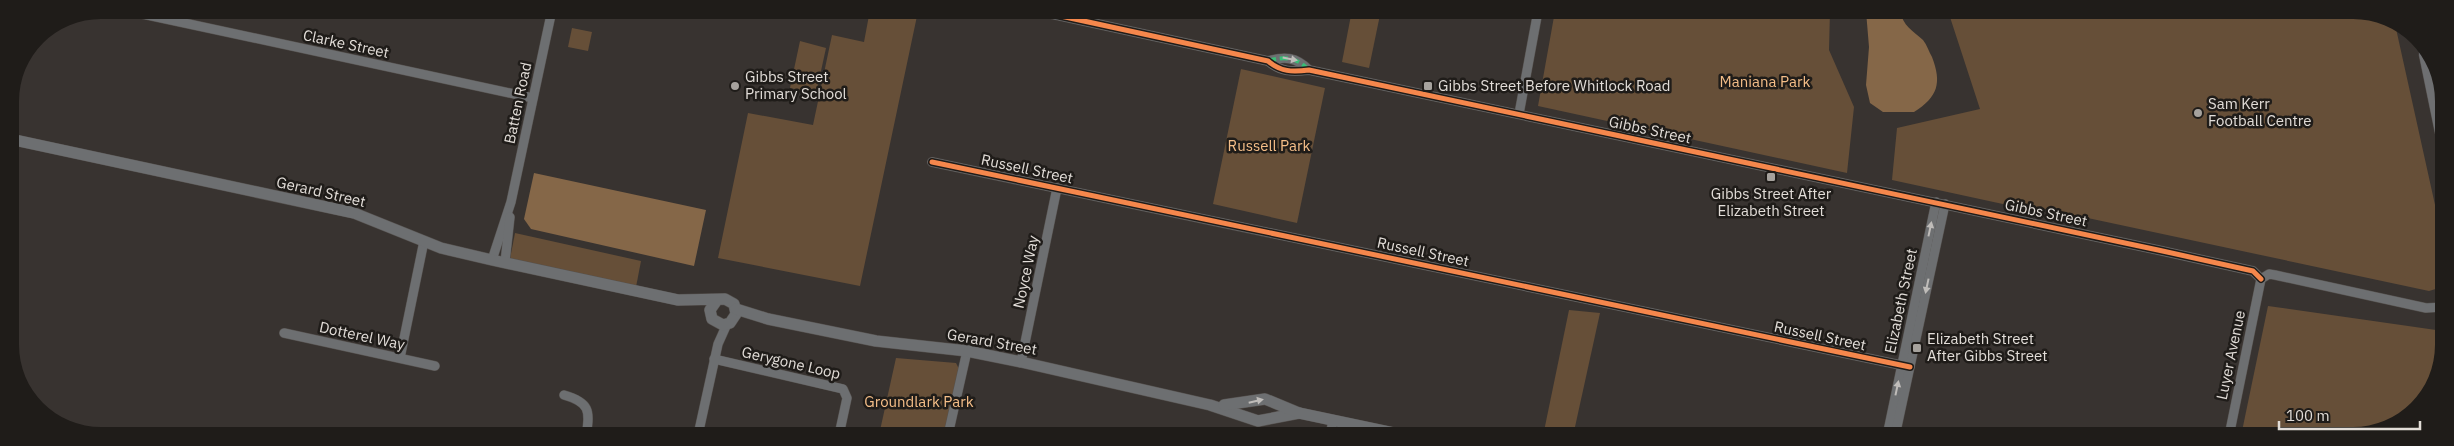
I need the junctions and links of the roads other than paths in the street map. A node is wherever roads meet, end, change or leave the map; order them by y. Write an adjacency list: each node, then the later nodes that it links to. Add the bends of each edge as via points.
1 (166, 19): 9 (street, Clarke Street)
2 (550, 19): 9 (street, Batten Road)
3 (1074, 19): 5 (street, Gibbs Street)
4 (1537, 19): 10 (street)
5 (1268, 61): 6 (street, Gibbs Street, via 1281,70); 6 (street, Gibbs Street, one-way to 6, via 1290,58)
6 (1309, 70): 10 (street, Gibbs Street)
7 (2429, 70): 8 (main road)
8 (2435, 97)
9 (533, 98): 14 (street, Batten Road)
10 (1518, 114): 15 (street, Gibbs Street)
11 (19, 141): 16 (street, Gerard Street, via 354,213)
12 (932, 162): 13 (street, Russell Street)
13 (1058, 188): 30 (street, Noyce Way); 32 (street, Russell Street)
14 (511, 202): 17 (street, Batten Road); 18 (street, Batten Road)
15 (1940, 203): 19 (street, Gibbs Street, via 2252,271); 32 (street, Elizabeth Street)
16 (424, 241): 17 (street, Gerard Street); 28 (street)
17 (492, 260): 18 (street, Gerard Street)
18 (505, 262): 20 (street, Gerard Street)
19 (2261, 279): 22 (street, via 2269,274); 45 (street, Luyer Avenue)
20 (678, 300): 21 (street, Gerard Street); 25 (street, Gerard Street)
21 (717, 300): 23 (street, Gerard Street, via 729,300); 25 (street, via 712,305)
22 (2435, 307)
23 (736, 309): 24 (street, Gerard Street); 25 (street)
24 (768, 319): 25 (street, Gerard Street); 27 (street, Gerard Street, via 876,341)
25 (721, 320): 29 (street)
26 (284, 333): 28 (street, Dotterel Way)
27 (967, 351): 30 (street, Gerard Street); 40 (street)
28 (400, 358): 31 (street, Dotterel Way)
29 (714, 359): 38 (street); 39 (street, Gerygone Loop, via 843,389 847,398)
30 (1021, 362): 34 (street, Gerard Street)
31 (434, 366)
32 (1906, 366): 43 (street, Elizabeth Street, one-way to 32); 44 (street, Elizabeth Street)
33 (564, 395): 37 (street, via 586,407)
34 (1210, 404): 35 (street, Gerard Street, one-way to 35, via 1239,404 1261,398); 35 (street, Gerard Street, via 1258,421)
35 (1299, 413): 36 (street, Gerard Street)
36 (1334, 420): 41 (street); 42 (street, Gerard Street)
37 (588, 427)
38 (700, 427)
39 (841, 427)
40 (950, 427)
41 (1332, 427)
42 (1366, 427)
43 (1889, 427)
44 (1896, 427)
45 (2231, 427)

